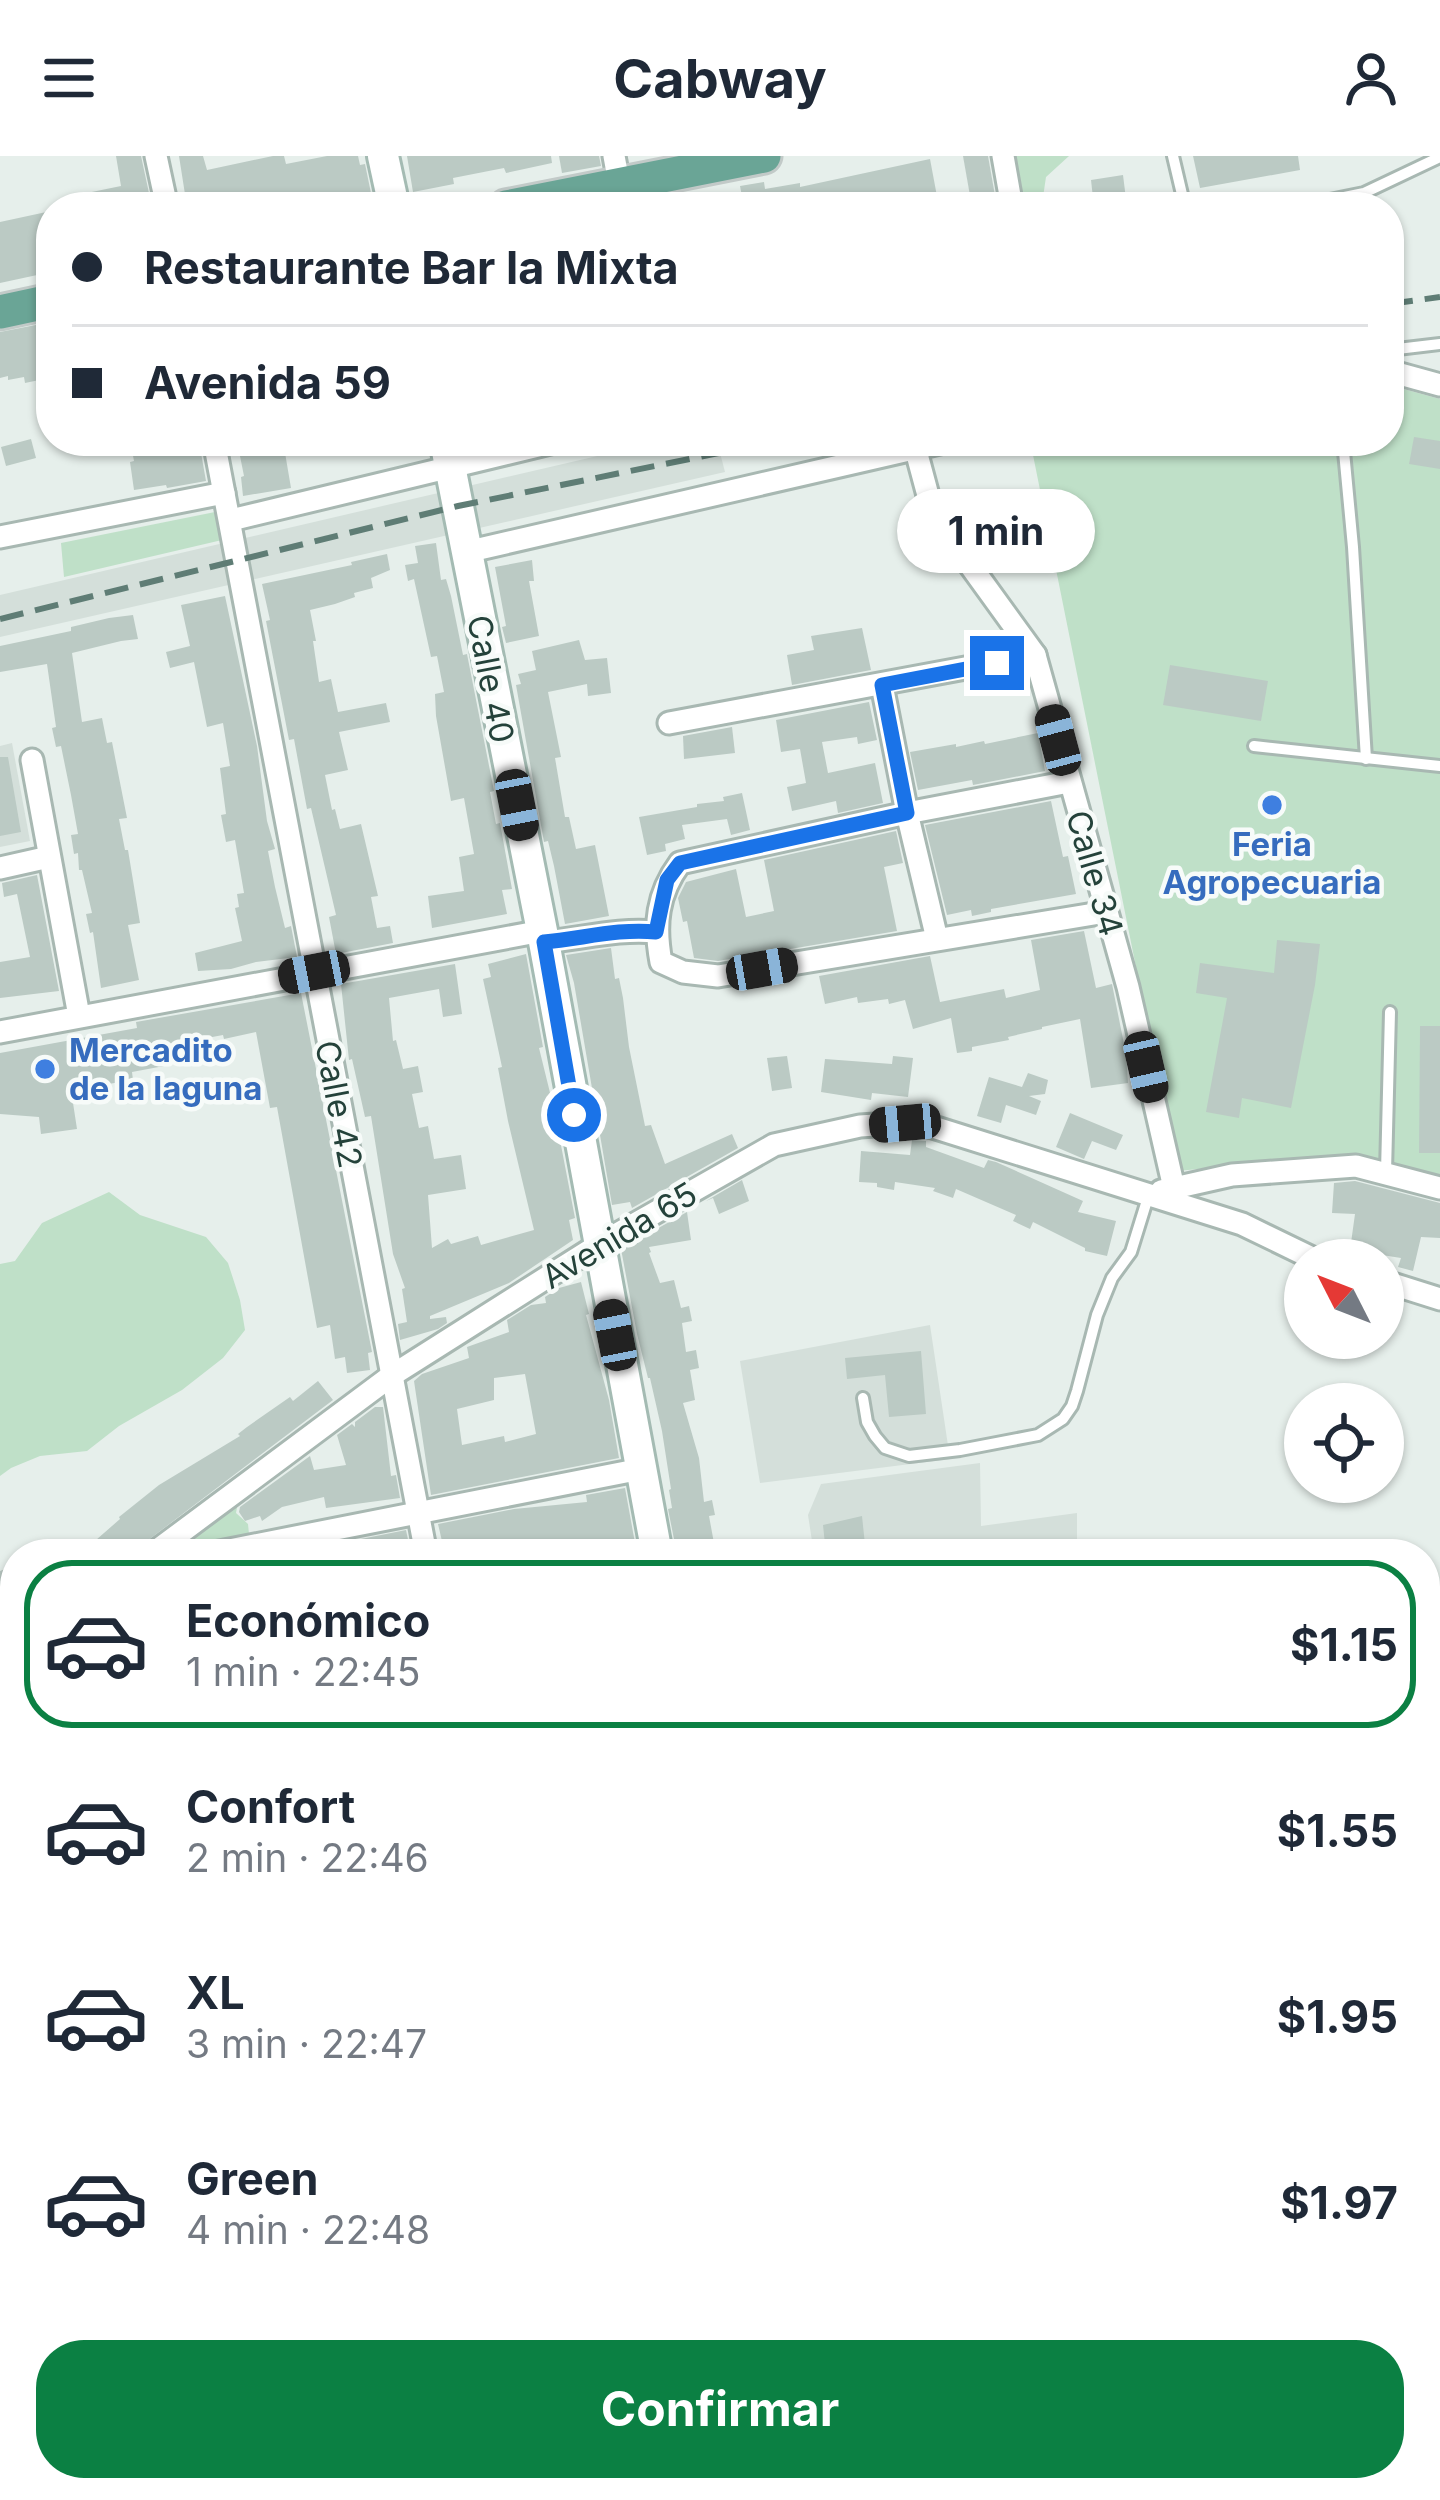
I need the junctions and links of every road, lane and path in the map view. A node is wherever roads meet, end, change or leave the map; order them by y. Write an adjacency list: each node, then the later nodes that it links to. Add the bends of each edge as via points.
1 (156, 156): 8 (street)
2 (383, 156): 9 (main road)
3 (764, 156): 7 (main road)
4 (1003, 156): 11 (street)
5 (1173, 156): 12 (lane)
6 (1440, 157): 13 (lane)
7 (616, 170): 10 (main road)
8 (164, 192)
9 (391, 192)
10 (551, 192)
11 (1009, 192)
12 (1181, 192)
13 (1366, 192)
14 (36, 304): 15 (main road)
15 (0, 312)
16 (1440, 344): 17 (lane)
17 (1404, 348)
18 (1404, 374): 19 (street)
19 (1440, 385)
20 (217, 456): 26 (street, Calle 42)
21 (441, 456): 27 (street)
22 (448, 456): 29 (main road, Calle 40)
23 (877, 456): 29 (street)
24 (917, 456): 30 (street, Calle 34, via 933,514)
25 (1344, 456): 34 (lane)
26 (224, 493): 27 (street, Calle 42); 28 (street)
27 (231, 520): 45 (street, Calle 42)
28 (0, 537)
29 (466, 552): 43 (main road, Calle 40)
30 (1035, 655): 31 (street); 37 (street, Calle 34)
31 (882, 685): 32 (street); 38 (street)
32 (670, 723)
33 (1254, 746): 34 (lane)
34 (1366, 759): 36 (lane)
35 (32, 760): 39 (street)
36 (1440, 766)
37 (1069, 782): 38 (street); 41 (street, Calle 34)
38 (907, 813): 42 (street, via 680,863 667,880); 44 (street)
39 (50, 857): 40 (street); 47 (street)
40 (0, 868)
41 (1106, 912): 44 (street); 50 (street, Calle 34)
42 (656, 932): 43 (street); 44 (street, via 661,962 718,976)
43 (543, 937): 45 (street); 54 (main road, Calle 40)
44 (937, 938)
45 (314, 972): 47 (street); 57 (street, Calle 42)
46 (1390, 1012): 49 (lane)
47 (79, 1016): 48 (street)
48 (0, 1032)
49 (1386, 1172): 50 (street, via 1356,1166 1232,1175); 51 (street)
50 (1174, 1188): 52 (street)
51 (1440, 1188)
52 (1149, 1194): 53 (street, Avenida 65); 54 (street, Avenida 65, via 933,1126 860,1126 774,1145); 58 (lane, via 1131,1252 1097,1315 1072,1406 1038,1436 909,1456 875,1436)
53 (1284, 1244)
54 (598, 1245): 57 (street, Avenida 65); 59 (main road, Calle 40)
55 (1404, 1288): 56 (street)
56 (1440, 1299)
57 (391, 1376): 60 (street, Calle 42); 61 (street, Avenida 65)
58 (863, 1398)
59 (641, 1469): 60 (street); 64 (main road, Calle 40)
60 (417, 1513): 62 (street); 63 (street, Calle 42)
61 (172, 1539)
62 (301, 1539)
63 (423, 1539)
64 (654, 1539)

